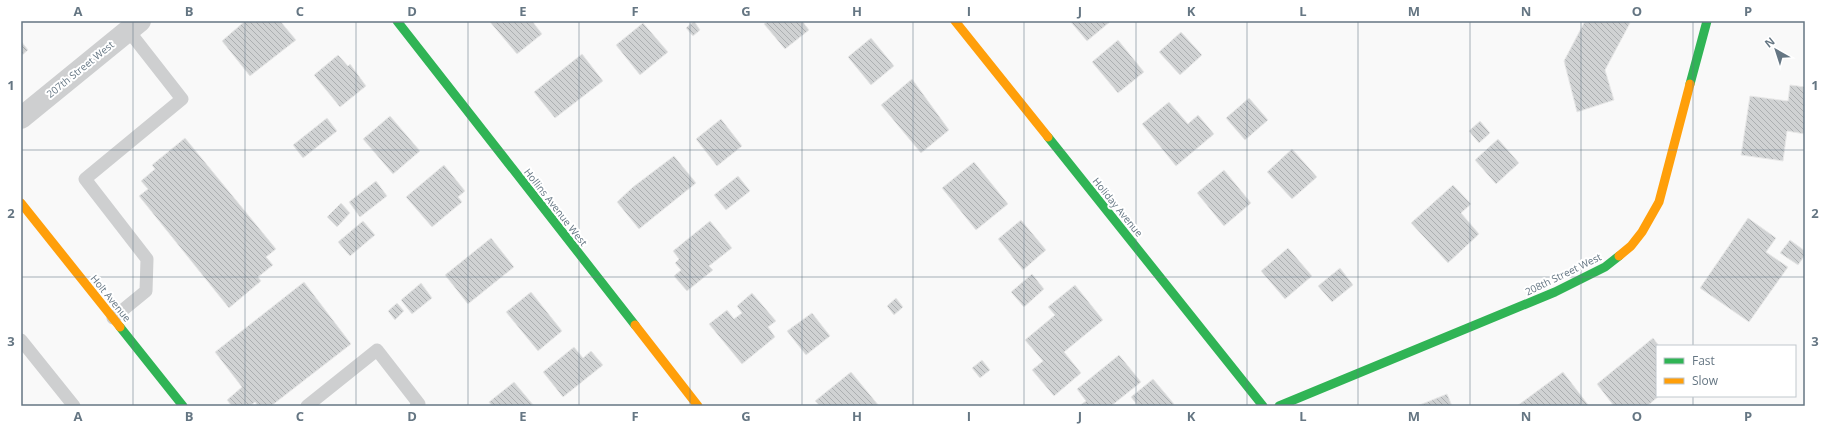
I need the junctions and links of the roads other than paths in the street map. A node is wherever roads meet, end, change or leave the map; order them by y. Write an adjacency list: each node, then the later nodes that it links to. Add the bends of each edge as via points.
1 (397, 21): 13 (street, Hollins Avenue West)
2 (955, 21): 14 (street, Holiday Avenue)
3 (1707, 21): 15 (street, 208th Street West, via 1659,202 1631,246 1605,268 1556,292)
4 (134, 25): 5 (street, 207th Street West); 7 (lane, via 182,99 85,180 147,259 146,291)
5 (21, 118)
6 (21, 203): 7 (street, Holt Avenue)
7 (113, 318): 10 (street, Holt Avenue)
8 (21, 340): 9 (lane)
9 (74, 406)
10 (182, 406)
11 (306, 406): 12 (lane, via 377,350 419,404)
12 (416, 406)
13 (698, 406)
14 (1263, 406)
15 (1279, 406)

